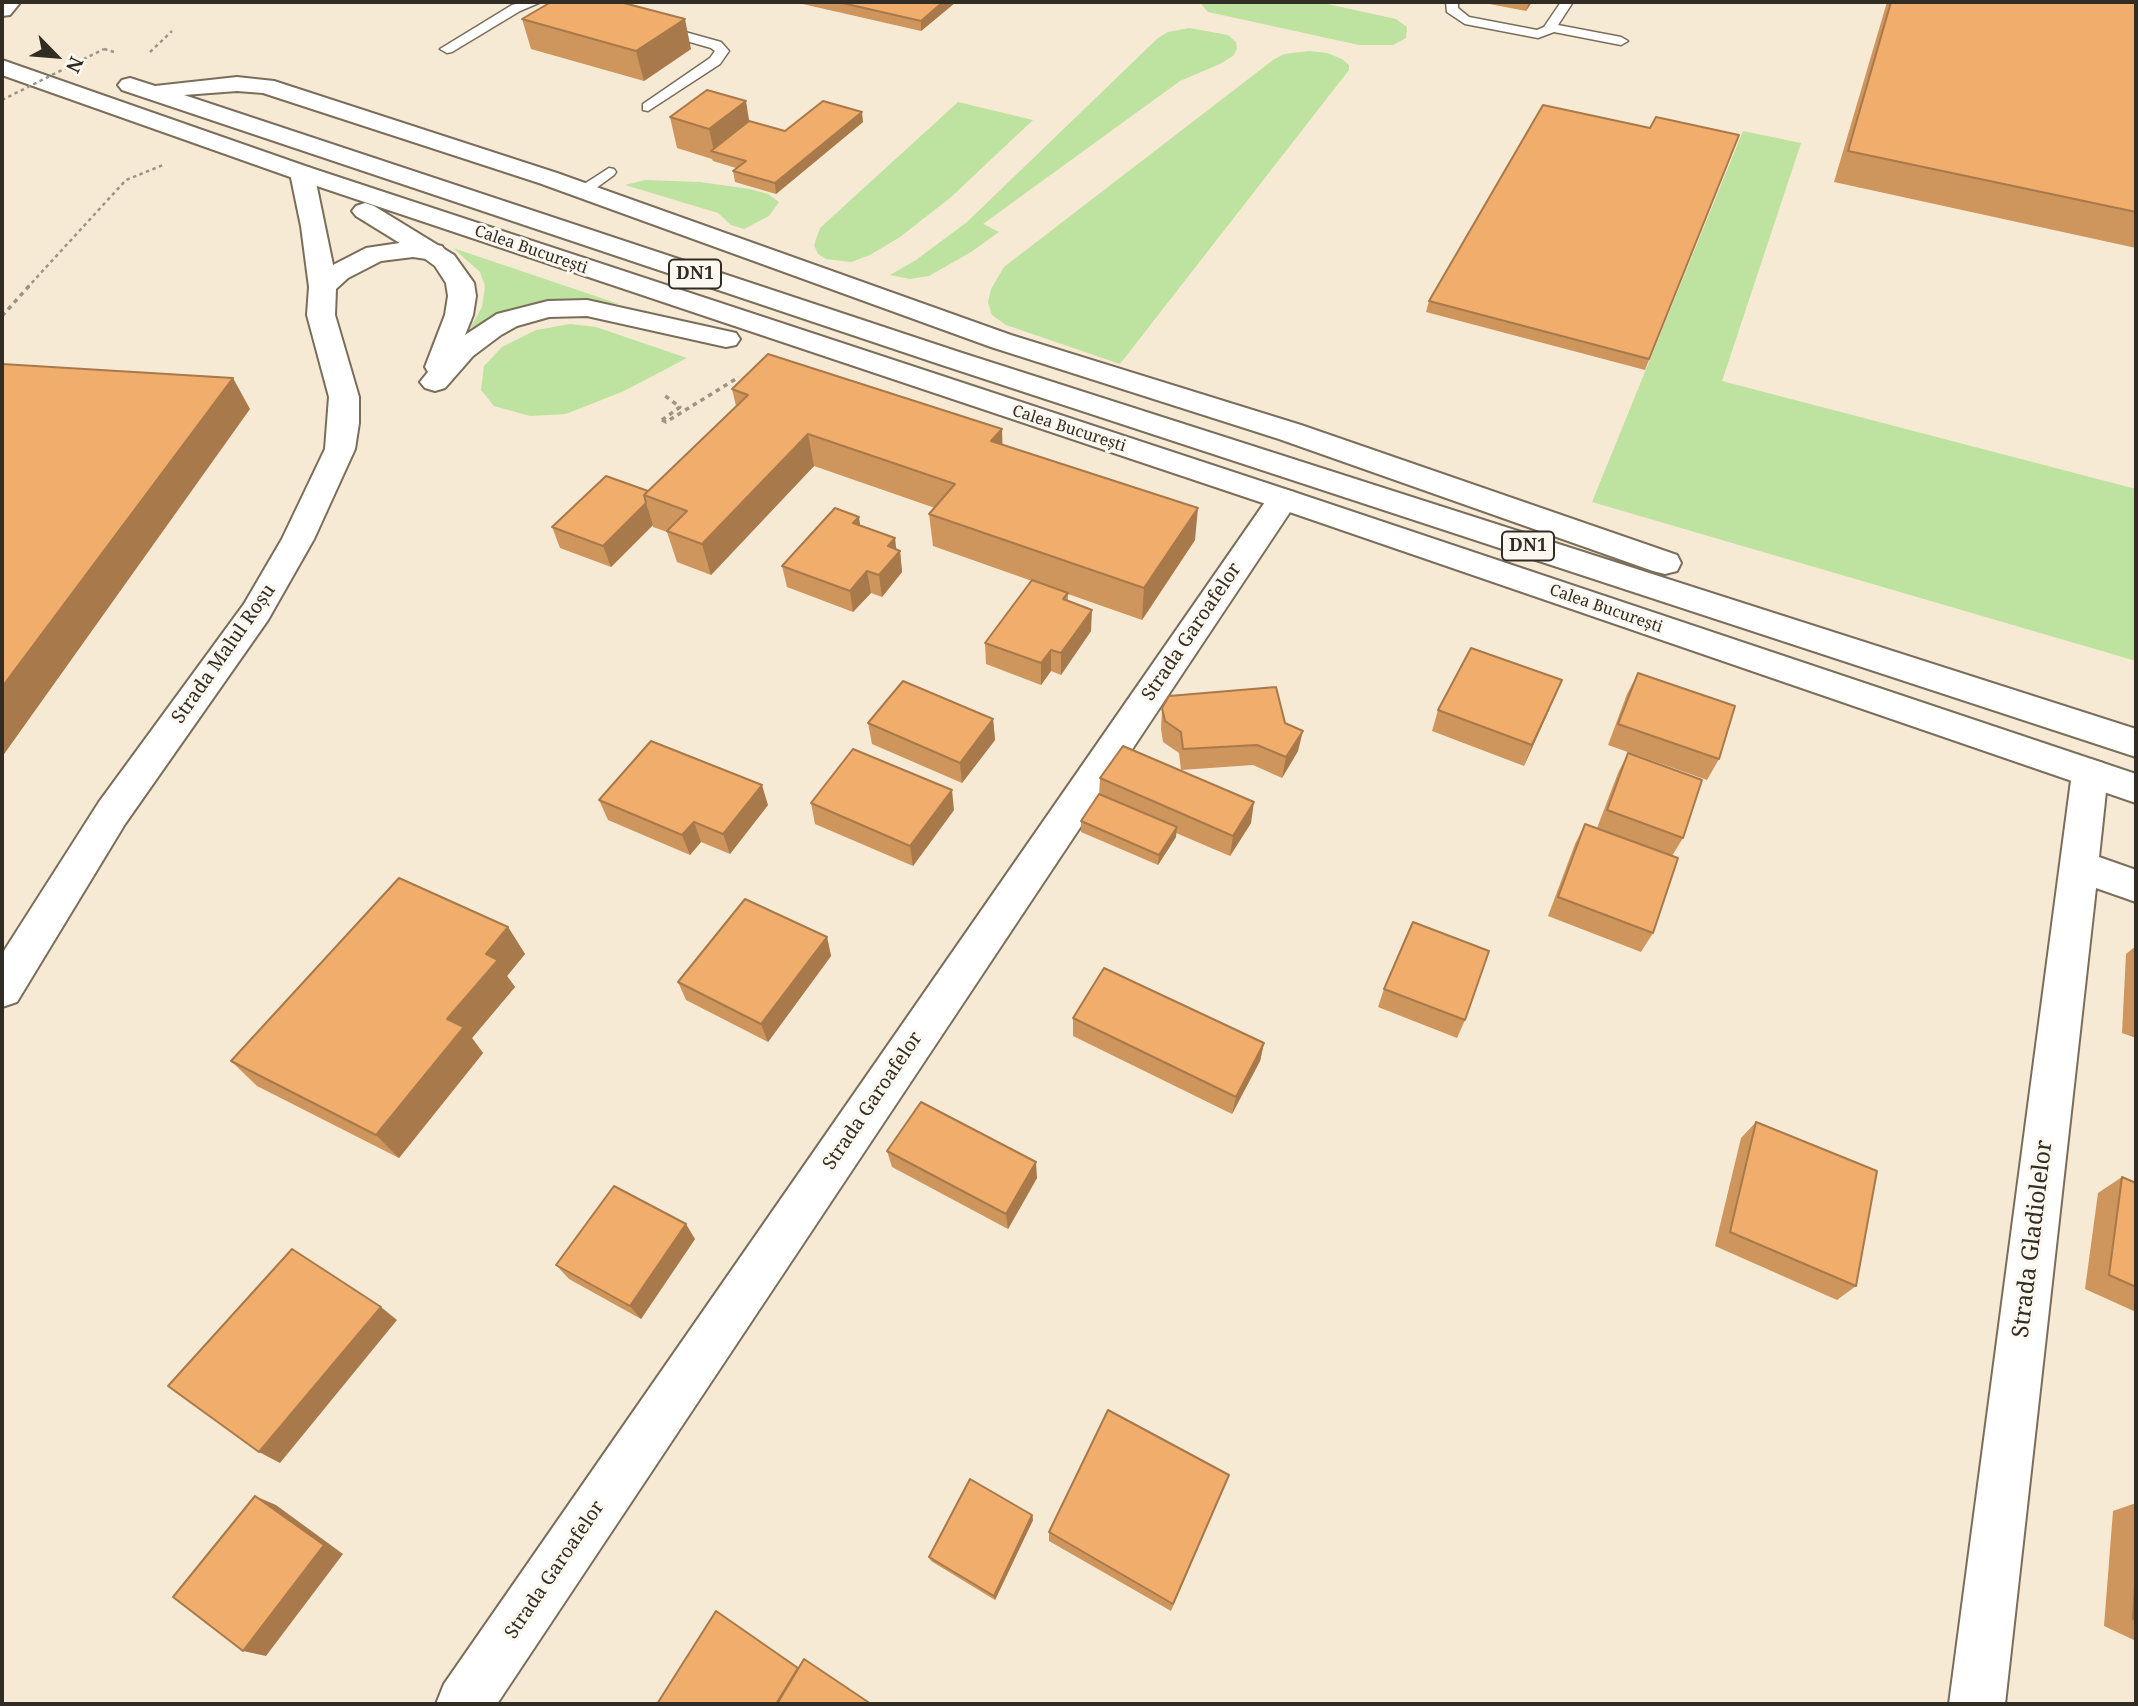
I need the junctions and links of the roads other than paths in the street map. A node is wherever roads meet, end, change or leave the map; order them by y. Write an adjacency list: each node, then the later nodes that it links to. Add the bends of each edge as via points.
1 (535, 2): 7 (lane, via 516,8)
2 (1452, 2): 5 (lane, via 1454,13 1472,22 1531,33 1545,33)
3 (1567, 2): 5 (lane)
4 (650, 27): 11 (lane, via 716,45 722,51 715,61)
5 (1551, 27): 6 (lane)
6 (1621, 41)
7 (447, 49)
8 (2, 67): 13 (main road, Calea București / DN1)
9 (108, 78): 10 (main road, Calea București / DN1)
10 (145, 90): 14 (main road, via 266,86); 19 (main road, Calea București / DN1)
11 (648, 107)
12 (609, 172): 14 (lane)
13 (302, 173): 15 (main road); 16 (main road, Strada Malul Roșu); 17 (main road, Calea București / DN1)
14 (583, 191): 19 (main road, via 1001,341 1290,432 1955,663 2048,702)
15 (433, 251): 16 (main road, via 375,254 339,272); 17 (main road, via 453,271 462,296 435,382 463,350 491,329 528,314 568,307 606,311)
16 (323, 287): 23 (main road, Strada Malul Roșu, via 321,315 344,397 340,449 328,479 281,573 112,813)
17 (925, 382): 18 (main road, Calea București / DN1)
18 (1283, 499): 19 (main road, Calea București / DN1); 24 (main road, Strada Garoafelor)
19 (2111, 750): 20 (main road, Calea București / DN1); 21 (main road, Strada Gladiolelor)
20 (2136, 789)
21 (2078, 865): 22 (main road); 25 (main road, Strada Gladiolelor)
22 (2136, 886)
23 (2, 989)
24 (464, 1704)
25 (1978, 1704)

